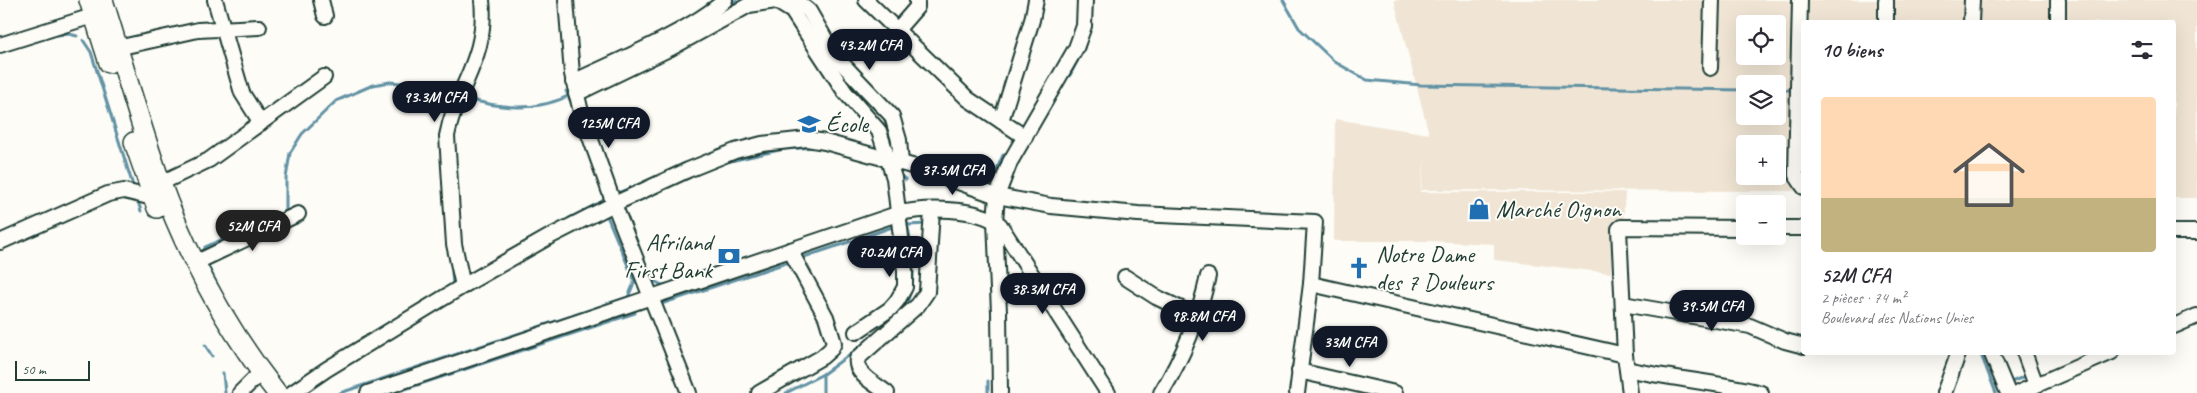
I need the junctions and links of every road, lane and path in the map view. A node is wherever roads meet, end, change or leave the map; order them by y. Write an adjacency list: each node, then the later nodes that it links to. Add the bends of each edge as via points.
1 (215, 0): 22 (street)
2 (321, 0): 17 (street)
3 (482, 0): 53 (street, via 484,15 477,58 449,122 447,144 454,244)
4 (566, 0): 29 (street)
5 (725, 0): 29 (street, via 689,24)
6 (796, 0): 33 (street, via 809,12 835,56 892,116)
7 (866, 0): 23 (street)
8 (916, 0): 23 (street, via 916,7)
9 (1036, 0): 30 (street)
10 (1085, 0): 32 (street, via 1084,26 1076,48)
11 (1712, 0): 26 (street)
12 (1800, 0): 28 (street)
13 (1886, 0): 18 (street)
14 (1972, 0): 19 (street)
15 (2058, 0): 20 (street)
16 (98, 7): 24 (street); 25 (main road); 35 (main road)
17 (325, 16)
18 (1886, 20)
19 (1972, 20)
20 (2058, 20)
21 (259, 27): 22 (street)
22 (224, 28): 25 (street, via 160,37); 31 (street, via 242,93)
23 (898, 30): 30 (street, via 968,99)
24 (0, 45)
25 (117, 48): 35 (main road)
26 (1710, 68)
27 (324, 77): 31 (street)
28 (1800, 78): 34 (street, via 1796,175)
29 (574, 88): 33 (street, via 670,49 749,5 776,1 792,10 845,92); 37 (street)
30 (1001, 121): 32 (street)
31 (261, 123): 35 (street, via 209,160)
32 (1025, 137): 36 (street, via 1004,174)
33 (904, 164): 36 (street); 37 (street, via 841,145 807,139 762,144 688,170); 39 (street, via 894,178)
34 (1801, 182)
35 (157, 190): 47 (street, via 108,194); 49 (main road); 71 (main road, via 198,295)
36 (998, 196): 41 (street); 52 (street, via 1084,210 1315,222)
37 (614, 204): 53 (street); 56 (street)
38 (932, 210): 39 (street); 41 (street, via 966,212); 78 (street, via 927,292 918,305 856,362 857,369)
39 (904, 212): 48 (street); 61 (street, via 904,287 890,309)
40 (298, 214): 49 (street)
41 (995, 221): 54 (street); 55 (street)
42 (1736, 228): 57 (street, via 1621,227)
43 (1786, 228): 44 (street)
44 (1801, 228)
45 (2176, 232): 46 (street)
46 (2197, 233)
47 (0, 242)
48 (790, 250): 56 (street); 77 (street, via 826,317 834,343 822,357)
49 (195, 263): 71 (main road)
50 (1208, 276): 58 (street)
51 (1125, 277): 58 (street, via 1156,297)
52 (1311, 284): 63 (street); 70 (street)
53 (463, 286): 75 (street)
54 (1043, 289): 55 (street); 80 (street)
55 (999, 294): 79 (street)
56 (649, 297): 74 (street); 76 (street)
57 (1623, 304): 62 (street, via 1750,326); 63 (street)
58 (1196, 316): 81 (street, via 1181,357)
59 (2197, 316): 60 (street)
60 (2176, 325)
61 (856, 332)
62 (1801, 345)
63 (1625, 355): 69 (street)
64 (1958, 355): 86 (street)
65 (1991, 355): 87 (street)
66 (2026, 355): 72 (street)
67 (2098, 355): 68 (street)
68 (2085, 358): 72 (street)
69 (1627, 369): 73 (street); 84 (street)
70 (1299, 371): 82 (street); 83 (street)
71 (261, 387)
72 (2043, 387): 88 (street)
73 (1723, 389): 85 (street)
74 (686, 392)
75 (292, 393)
76 (368, 393)
77 (759, 393)
78 (887, 393)
79 (1000, 393)
80 (1108, 393)
81 (1161, 393)
82 (1297, 393)
83 (1395, 393)
84 (1630, 393)
85 (1760, 393)
86 (1944, 393)
87 (2008, 393)
88 (2018, 393)

